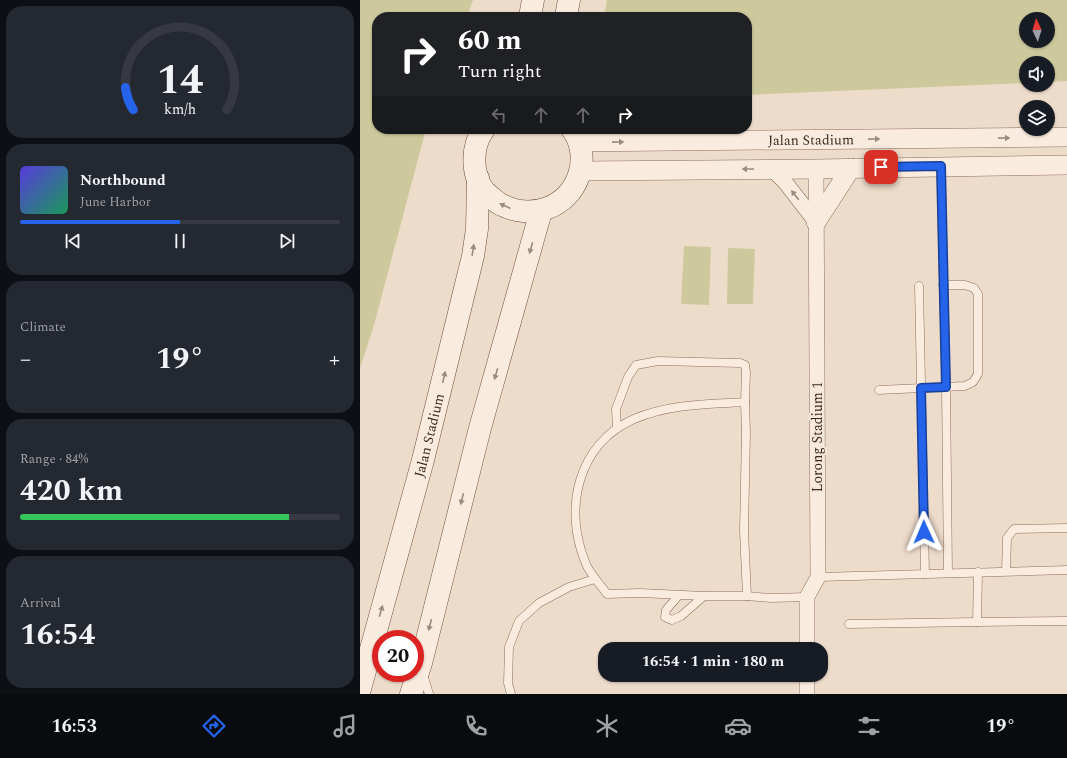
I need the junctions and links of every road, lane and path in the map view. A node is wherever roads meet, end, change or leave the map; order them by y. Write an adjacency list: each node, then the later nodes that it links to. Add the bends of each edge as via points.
1 (533, 0): 3 (main road)
2 (569, 0): 4 (main road)
3 (531, 12)
4 (567, 12)
5 (480, 134): 15 (main road, via 475,148 474,163)
6 (576, 136): 8 (street, Jalan Stadium, one-way to 8); 14 (main road, via 582,155)
7 (1067, 137): 8 (street, Jalan Stadium, one-way to 7)
8 (756, 140): 13 (street, via 768,146 795,149 806,154 814,161)
9 (1067, 165): 10 (street, Jalan Stadium)
10 (941, 166): 11 (street, Jalan Stadium); 18 (lane)
11 (851, 168): 13 (street, Jalan Stadium); 17 (street)
12 (772, 169): 13 (street, Jalan Stadium); 14 (street, Jalan Stadium, one-way to 14); 17 (street, one-way to 12)
13 (816, 169): 17 (street, Lorong Stadium 1)
14 (580, 171): 16 (main road, via 567,196)
15 (478, 178): 16 (main road, one-way to 15, via 520,212 501,205 485,191); 45 (main road, Jalan Stadium, one-way to 15, via 423,460 472,256 477,229)
16 (541, 211): 41 (main road, one-way to 41, via 480,428)
17 (816, 222): 31 (street, Lorong Stadium 1)
18 (943, 285): 20 (lane); 20 (lane, via 965,285 974,288 978,294 978,374 973,382 965,386)
19 (919, 286): 21 (lane)
20 (946, 387): 21 (lane); 29 (lane)
21 (921, 388): 22 (lane); 30 (lane)
22 (879, 390)
23 (745, 402): 24 (lane, via 706,403 658,410); 24 (lane, via 746,372 745,365 740,363 658,361 636,365 628,377 616,409); 35 (lane, via 744,531)
24 (617, 428): 32 (lane, via 602,440 590,456 575,500 578,544 586,565)
25 (1067, 528): 27 (lane, via 1014,529 1007,538)
26 (1067, 570): 27 (lane)
27 (1006, 571): 28 (lane)
28 (978, 572): 29 (lane); 38 (lane)
29 (948, 573): 30 (lane)
30 (925, 574): 31 (lane)
31 (818, 577): 36 (street, Lorong Stadium 1)
32 (596, 578): 33 (lane, via 607,594); 48 (lane, via 570,587 539,603 519,621 508,647 508,683)
33 (678, 595): 34 (lane); 34 (lane, via 666,610 665,617 672,620 681,616)
34 (704, 596): 35 (lane)
35 (747, 596): 36 (lane)
36 (807, 597): 40 (street, Lorong Stadium 1)
37 (1067, 621): 38 (lane)
38 (977, 622): 39 (lane)
39 (849, 624)
40 (807, 642)
41 (424, 651)
42 (424, 675): 47 (lane)
43 (415, 682): 46 (main road)
44 (807, 682): 49 (street)
45 (360, 689)
46 (411, 694)
47 (429, 694)
48 (511, 694)
49 (807, 694)

